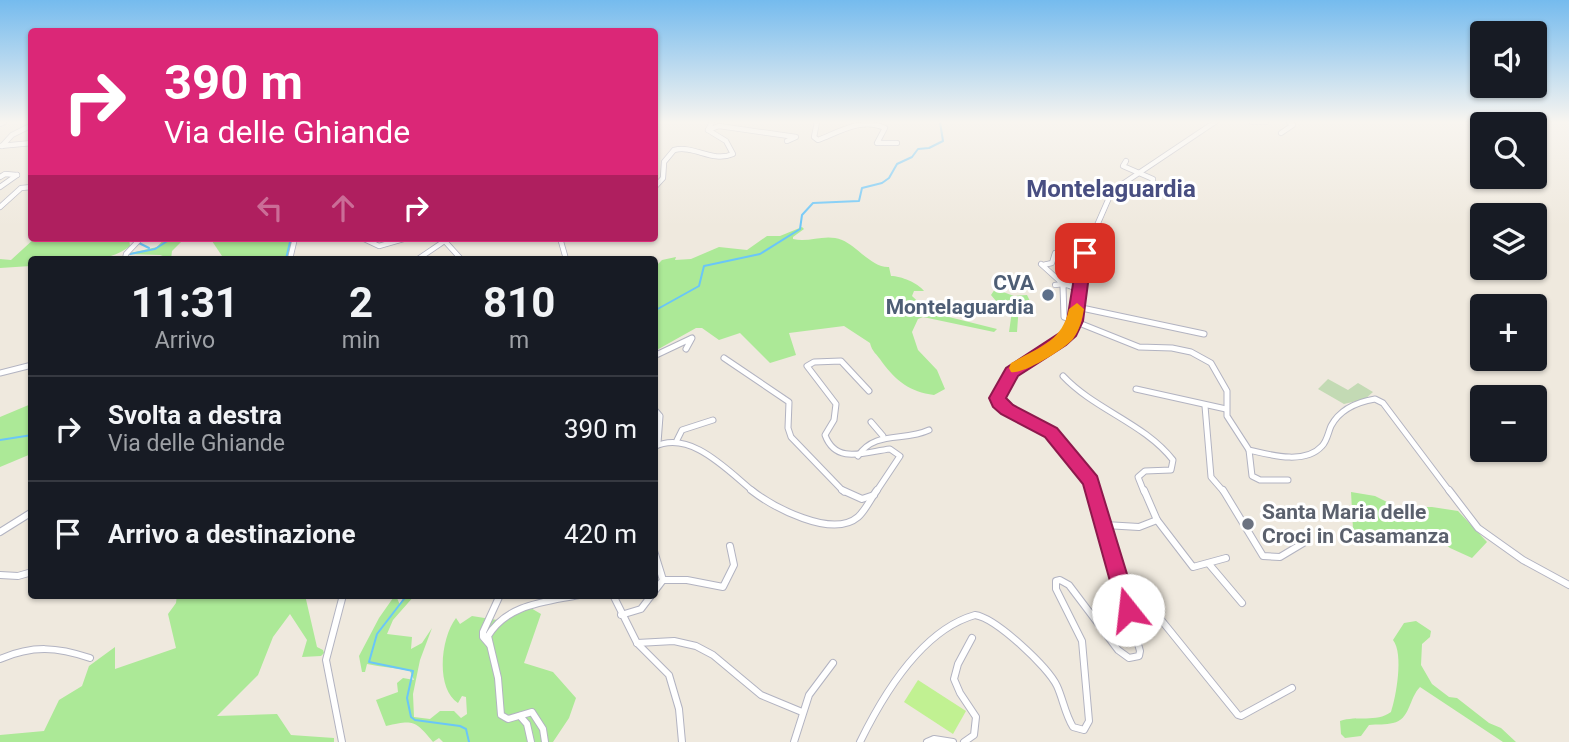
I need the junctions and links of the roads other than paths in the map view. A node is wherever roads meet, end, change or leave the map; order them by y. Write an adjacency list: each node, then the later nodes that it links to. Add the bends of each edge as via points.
1 (668, 157): 6 (street)
2 (1161, 157): 4 (street)
3 (1126, 161): 4 (street, via 1123,166)
4 (1137, 173): 7 (street, via 1153,179); 23 (street, via 1115,188 1107,200 1084,255)
5 (0, 177): 8 (street, via 17,175)
6 (658, 184)
7 (1152, 184)
8 (0, 187)
9 (28, 187): 10 (street)
10 (0, 207)
11 (137, 242): 17 (street)
12 (368, 242): 13 (street, via 378,248)
13 (398, 242)
14 (440, 242): 18 (street)
15 (447, 242): 19 (street)
16 (1055, 253): 20 (street, via 1052,263)
17 (126, 256)
18 (422, 256)
19 (458, 256)
20 (1042, 264): 21 (street)
21 (1063, 284): 22 (street); 23 (street); 25 (street, via 1064,317)
22 (1055, 285)
23 (1079, 288): 24 (street)
24 (1077, 307): 25 (street); 26 (street)
25 (1075, 321): 36 (street, via 1139,347 1172,348 1202,357 1223,381 1229,401); 51 (street, via 1065,339 1012,372 998,398 1007,410 1051,433 1087,474)
26 (1204, 334)
27 (686, 349): 28 (street, via 691,338)
28 (658, 354)
29 (724, 358): 48 (street, via 789,402 786,425 790,437 844,492 862,499)
30 (28, 366): 31 (street)
31 (0, 373)
32 (1063, 376): 50 (street, via 1097,408 1168,451 1173,460 1171,470 1145,471 1138,477)
33 (1136, 389): 35 (street)
34 (869, 391): 46 (street, via 841,361 807,366 836,404 826,439 840,453)
35 (1205, 407): 36 (street); 53 (street, via 1211,477 1263,556 1271,559 1290,553)
36 (1226, 410): 45 (street)
37 (658, 414): 40 (street)
38 (713, 420): 43 (street, via 682,430)
39 (872, 422): 42 (street)
40 (658, 430)
41 (929, 430): 42 (street, via 918,437)
42 (883, 436): 46 (street)
43 (677, 440): 44 (street); 48 (street, via 700,450 773,506 824,523 852,521)
44 (658, 445)
45 (1249, 450): 47 (street, via 1252,476); 62 (street, via 1298,457 1309,454 1322,446 1332,423 1347,407 1375,399 1392,412 1478,528)
46 (858, 456): 48 (street, via 884,449 900,456)
47 (1288, 480)
48 (874, 495)
49 (28, 514): 52 (street)
50 (1157, 520): 51 (street, via 1132,528); 57 (street, via 1188,563 1196,568)
51 (1105, 525): 61 (street)
52 (0, 531)
53 (1305, 542)
54 (730, 546): 60 (street, via 734,565 723,587)
55 (1226, 558): 57 (street)
56 (658, 564): 60 (street)
57 (1209, 564): 69 (street)
58 (28, 573): 59 (street)
59 (0, 575)
60 (663, 580): 63 (street)
61 (1121, 583): 77 (street, via 1158,616 1238,715); 85 (street, via 1140,651 1136,659 1118,650 1069,585 1059,580 1055,585 1082,641 1089,721 1084,730 1073,727 1048,672 995,624 973,615 953,625 905,669)
62 (1569, 585)
63 (658, 591)
64 (343, 599): 80 (street, via 326,660)
65 (498, 599): 73 (street, via 483,632)
66 (561, 599): 73 (street, via 508,614 492,627)
67 (615, 599): 70 (street)
68 (652, 599): 70 (street, via 635,613)
69 (1242, 603)
70 (621, 615): 72 (street)
71 (972, 638): 88 (street, via 955,675 956,686 972,706 977,722 974,735)
72 (637, 643): 78 (street, via 680,642 700,647 713,653 750,688); 83 (street, via 670,675)
73 (489, 644): 79 (street, via 501,715 508,719)
74 (90, 658): 75 (street, via 53,646 20,650)
75 (0, 659)
76 (833, 663): 78 (street, via 808,695)
77 (1292, 688)
78 (802, 712): 84 (street)
79 (520, 716): 81 (street); 82 (street, via 536,715)
80 (342, 742)
81 (531, 742)
82 (545, 742)
83 (682, 742)
84 (794, 742)
85 (860, 742)
86 (927, 742): 87 (street)
87 (953, 742)
88 (964, 742)

